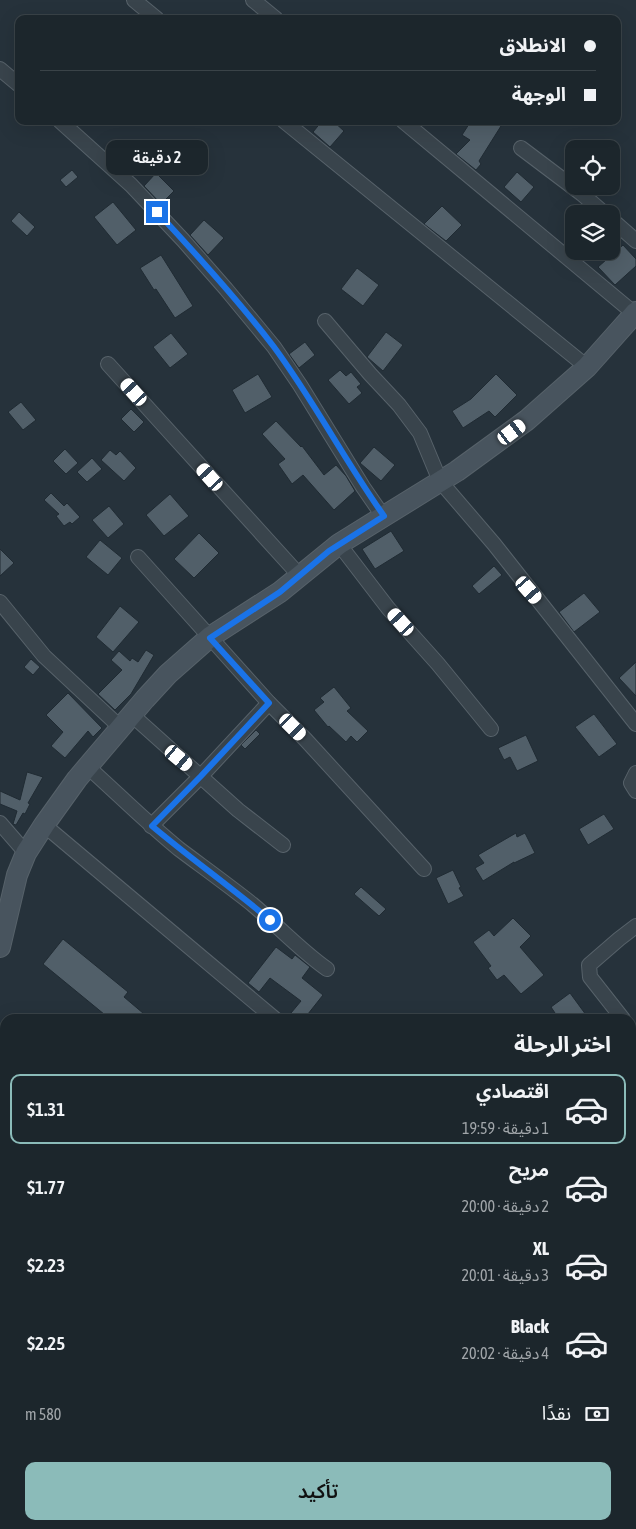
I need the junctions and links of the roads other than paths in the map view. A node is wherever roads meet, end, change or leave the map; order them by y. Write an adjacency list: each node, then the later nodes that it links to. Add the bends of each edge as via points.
1 (134, 0): 3 (street)
2 (253, 0): 4 (street)
3 (152, 15)
4 (271, 15)
5 (0, 69): 6 (street)
6 (15, 81)
7 (64, 125): 19 (street, via 131,185 226,289 300,385 363,488)
8 (289, 125): 17 (street)
9 (408, 125): 14 (street)
10 (521, 148): 11 (street)
11 (595, 205)
12 (620, 227): 13 (street)
13 (636, 241)
14 (635, 313): 17 (street)
15 (325, 321): 18 (street, via 420,433)
16 (108, 364): 22 (street)
17 (587, 367): 18 (street, via 527,420)
18 (440, 481): 19 (street); 27 (street)
19 (384, 516): 20 (street)
20 (339, 544): 22 (street); 28 (street, via 388,608)
21 (138, 557): 24 (street)
22 (300, 576): 24 (street)
23 (0, 602): 26 (street, via 44,656)
24 (210, 638): 25 (street); 26 (street, via 168,674)
25 (269, 703): 31 (street); 38 (street)
26 (127, 721): 29 (street); 31 (street)
27 (636, 724)
28 (491, 728)
29 (88, 767): 34 (street); 35 (street)
30 (636, 773): 32 (street, via 631,783)
31 (201, 776): 35 (street); 36 (street, via 238,810)
32 (636, 791)
33 (0, 823): 37 (street)
34 (44, 825): 37 (street); 42 (street)
35 (152, 826): 41 (street, via 228,884)
36 (284, 844)
37 (26, 853): 40 (street)
38 (424, 869)
39 (636, 926): 43 (street, via 589,965 590,977)
40 (0, 947)
41 (327, 969)
42 (269, 1014)
43 (619, 1014)

